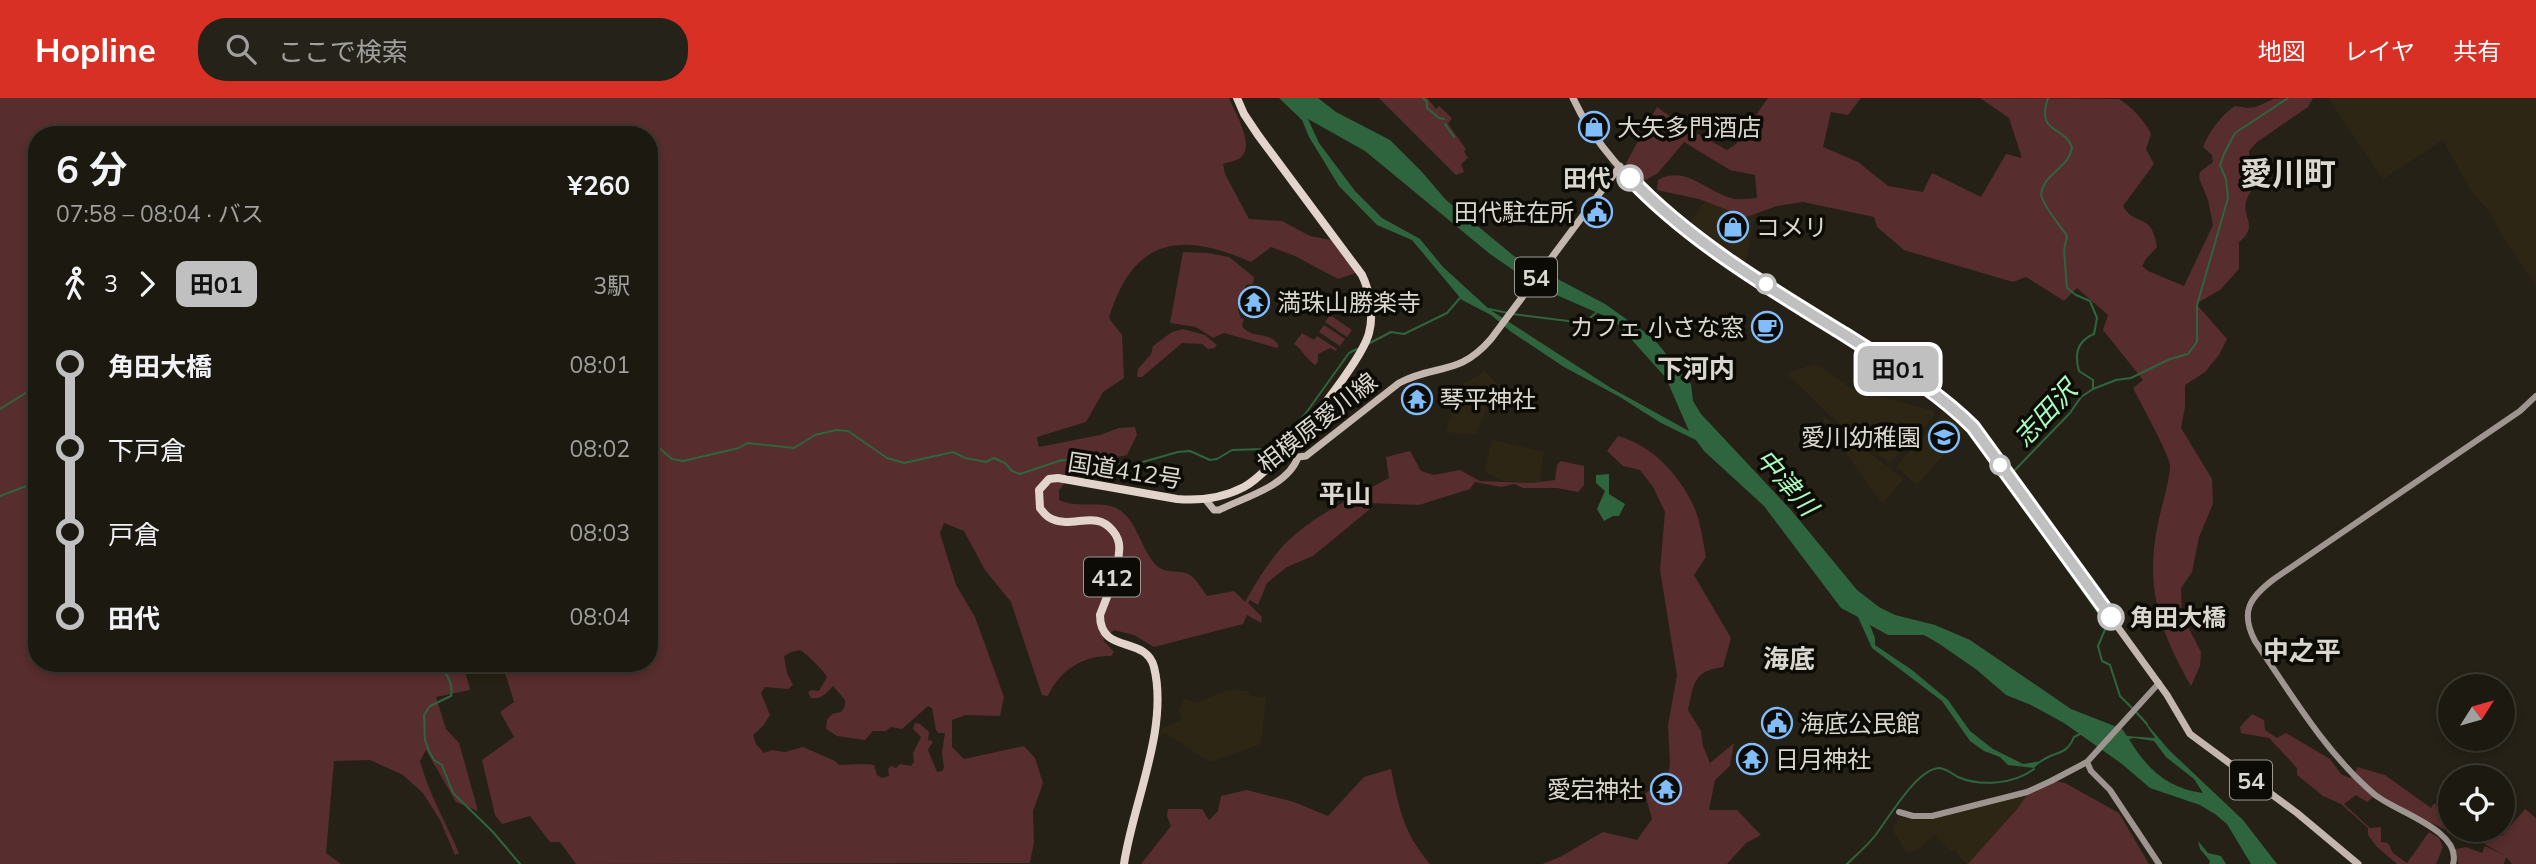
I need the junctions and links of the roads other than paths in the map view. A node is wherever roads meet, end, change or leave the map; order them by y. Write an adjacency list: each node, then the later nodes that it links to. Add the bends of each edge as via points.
1 (1237, 98): 5 (highway, 国道412号 / 412, via 1258,135 1362,275 1371,309 1366,342)
2 (1573, 98): 3 (main road, 54, via 1594,138)
3 (1620, 166): 6 (main road, 相模原愛川線 / 54, via 1475,355 1460,365 1399,383 1307,456); 8 (main road, 54, via 1662,211 1794,303 1930,389 1973,427)
4 (2536, 396): 14 (street, via 2274,579 2257,592 2248,611 2248,627 2255,641 2333,753 2379,798 2439,831 2453,851)
5 (1288, 449): 6 (main road); 7 (highway, 国道412号 / 412, via 1245,486)
6 (1298, 457): 7 (main road, 相模原愛川線 / 54, via 1292,469 1273,484 1219,510)
7 (1205, 499): 11 (highway, 国道412号 / 412, via 1177,499 1058,478 1046,481 1037,495 1040,508 1051,519 1097,520 1112,530 1119,550 1100,615 1102,629 1110,639 1141,650 1154,666 1156,728)
8 (2156, 685): 9 (street); 13 (main road, 54, via 2196,740)
9 (2088, 760): 10 (street, via 2027,792 1932,816); 12 (street, via 2091,772 2110,790)
10 (1899, 812)
11 (1124, 864)
12 (2159, 864)
13 (2358, 864)
14 (2453, 864)

